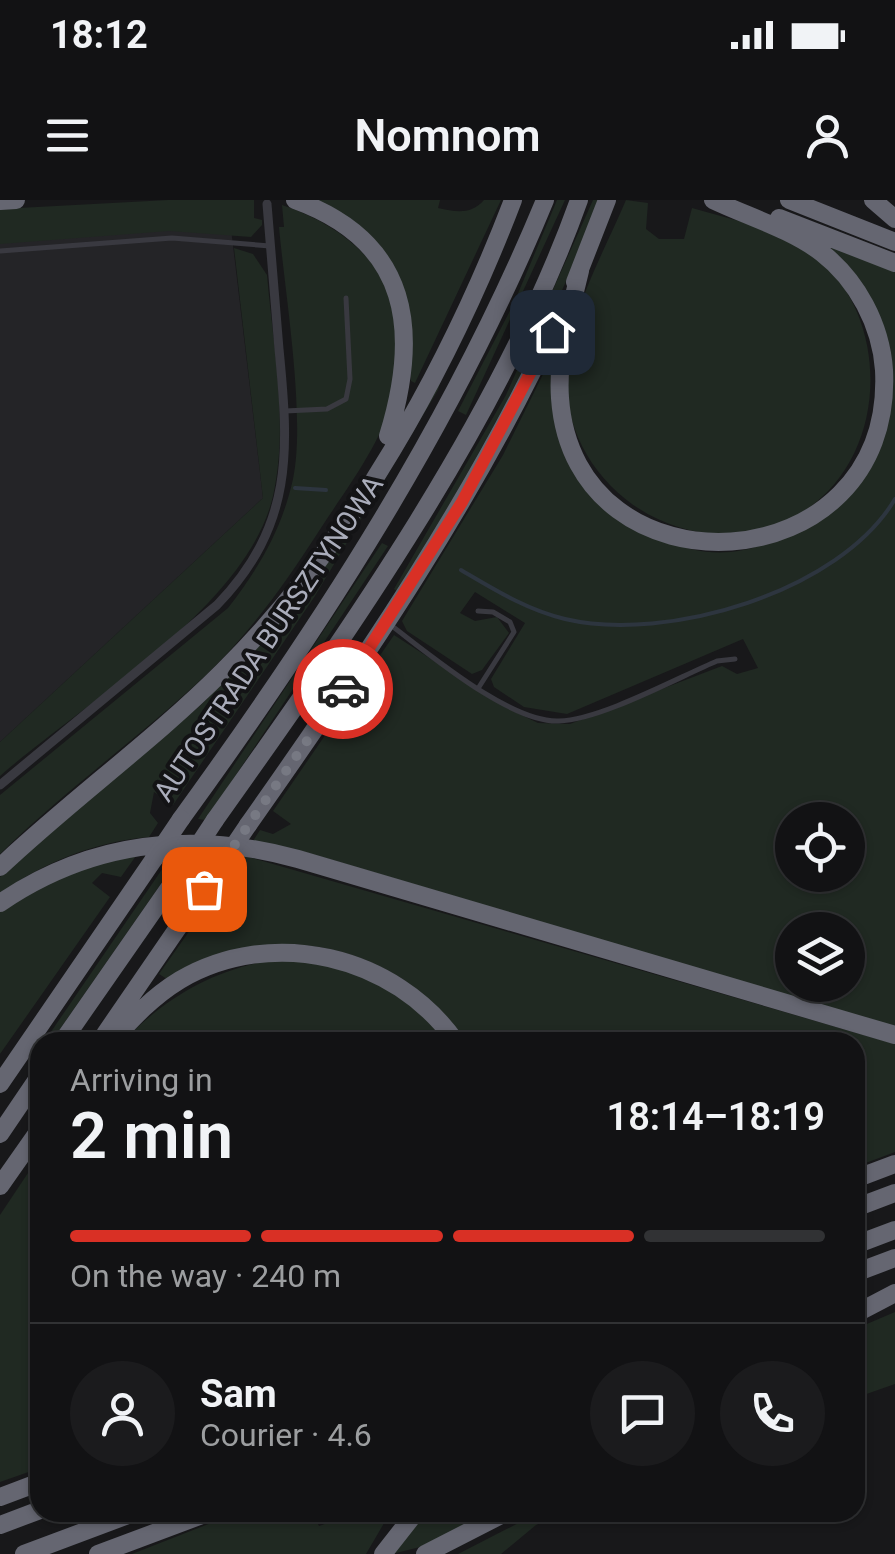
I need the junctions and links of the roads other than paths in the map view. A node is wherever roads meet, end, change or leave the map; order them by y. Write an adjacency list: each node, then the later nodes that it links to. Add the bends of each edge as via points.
1 (16, 200): 11 (highway)
2 (295, 200): 21 (highway, via 362,241 392,280 404,316 404,387)
3 (513, 200): 21 (highway, via 430,377)
4 (545, 200): 29 (highway, AUTOSTRADA BURSZTYNOWA, bridge, via 472,359 392,504)
5 (579, 200): 30 (highway, AUTOSTRADA BURSZTYNOWA, bridge, via 494,384 433,494)
6 (607, 200): 18 (highway)
7 (713, 200): 18 (highway, via 819,250 857,291 879,341 884,394 871,449 846,487 792,528 731,544 690,541 631,517 596,484 574,449 560,398 562,348)
8 (722, 200): 17 (highway)
9 (790, 200): 14 (highway)
10 (873, 200): 13 (highway)
11 (0, 202)
12 (267, 204): 15 (street)
13 (895, 219)
14 (895, 242)
15 (270, 246): 16 (lane, via 172,238); 20 (street)
16 (0, 251)
17 (895, 263)
18 (580, 271): 23 (highway, via 504,428)
19 (346, 298): 20 (lane, via 346,398 327,408)
20 (285, 411): 26 (street, via 280,498 239,582)
21 (376, 473): 27 (highway, via 292,595 223,672)
22 (478, 612): 25 (lane, via 502,616 514,632)
23 (388, 623): 25 (lane); 31 (highway, bridge)
24 (735, 659): 25 (lane, via 562,721 520,712)
25 (480, 687)
26 (0, 785)
27 (0, 867)
28 (0, 903): 34 (highway, via 102,854 175,842 236,845)
29 (36, 1032)
30 (69, 1032)
31 (106, 1032)
32 (120, 1032): 33 (highway, via 180,980 222,962 284,952 334,958 388,980)
33 (447, 1032)
34 (895, 1035)
35 (30, 1040): 36 (highway, AUTOSTRADA BURSZTYNOWA, bridge)
36 (0, 1084)
37 (30, 1090): 38 (highway)
38 (0, 1134)
39 (30, 1142): 42 (highway)
40 (895, 1164): 41 (highway)
41 (865, 1175)
42 (0, 1186)
43 (895, 1193): 44 (highway)
44 (865, 1204)
45 (895, 1230): 46 (highway)
46 (865, 1241)
47 (895, 1258): 48 (highway)
48 (865, 1269)
49 (895, 1292): 50 (highway); 51 (highway)
50 (865, 1302)
51 (865, 1308)
52 (30, 1486): 53 (highway)
53 (0, 1497)
54 (30, 1514): 60 (highway)
55 (109, 1522): 61 (highway)
56 (183, 1522): 62 (highway)
57 (394, 1522): 63 (highway)
58 (408, 1522): 64 (highway)
59 (487, 1522): 65 (highway)
60 (0, 1526)
61 (24, 1554)
62 (98, 1554)
63 (373, 1554)
64 (382, 1554)
65 (426, 1554)

